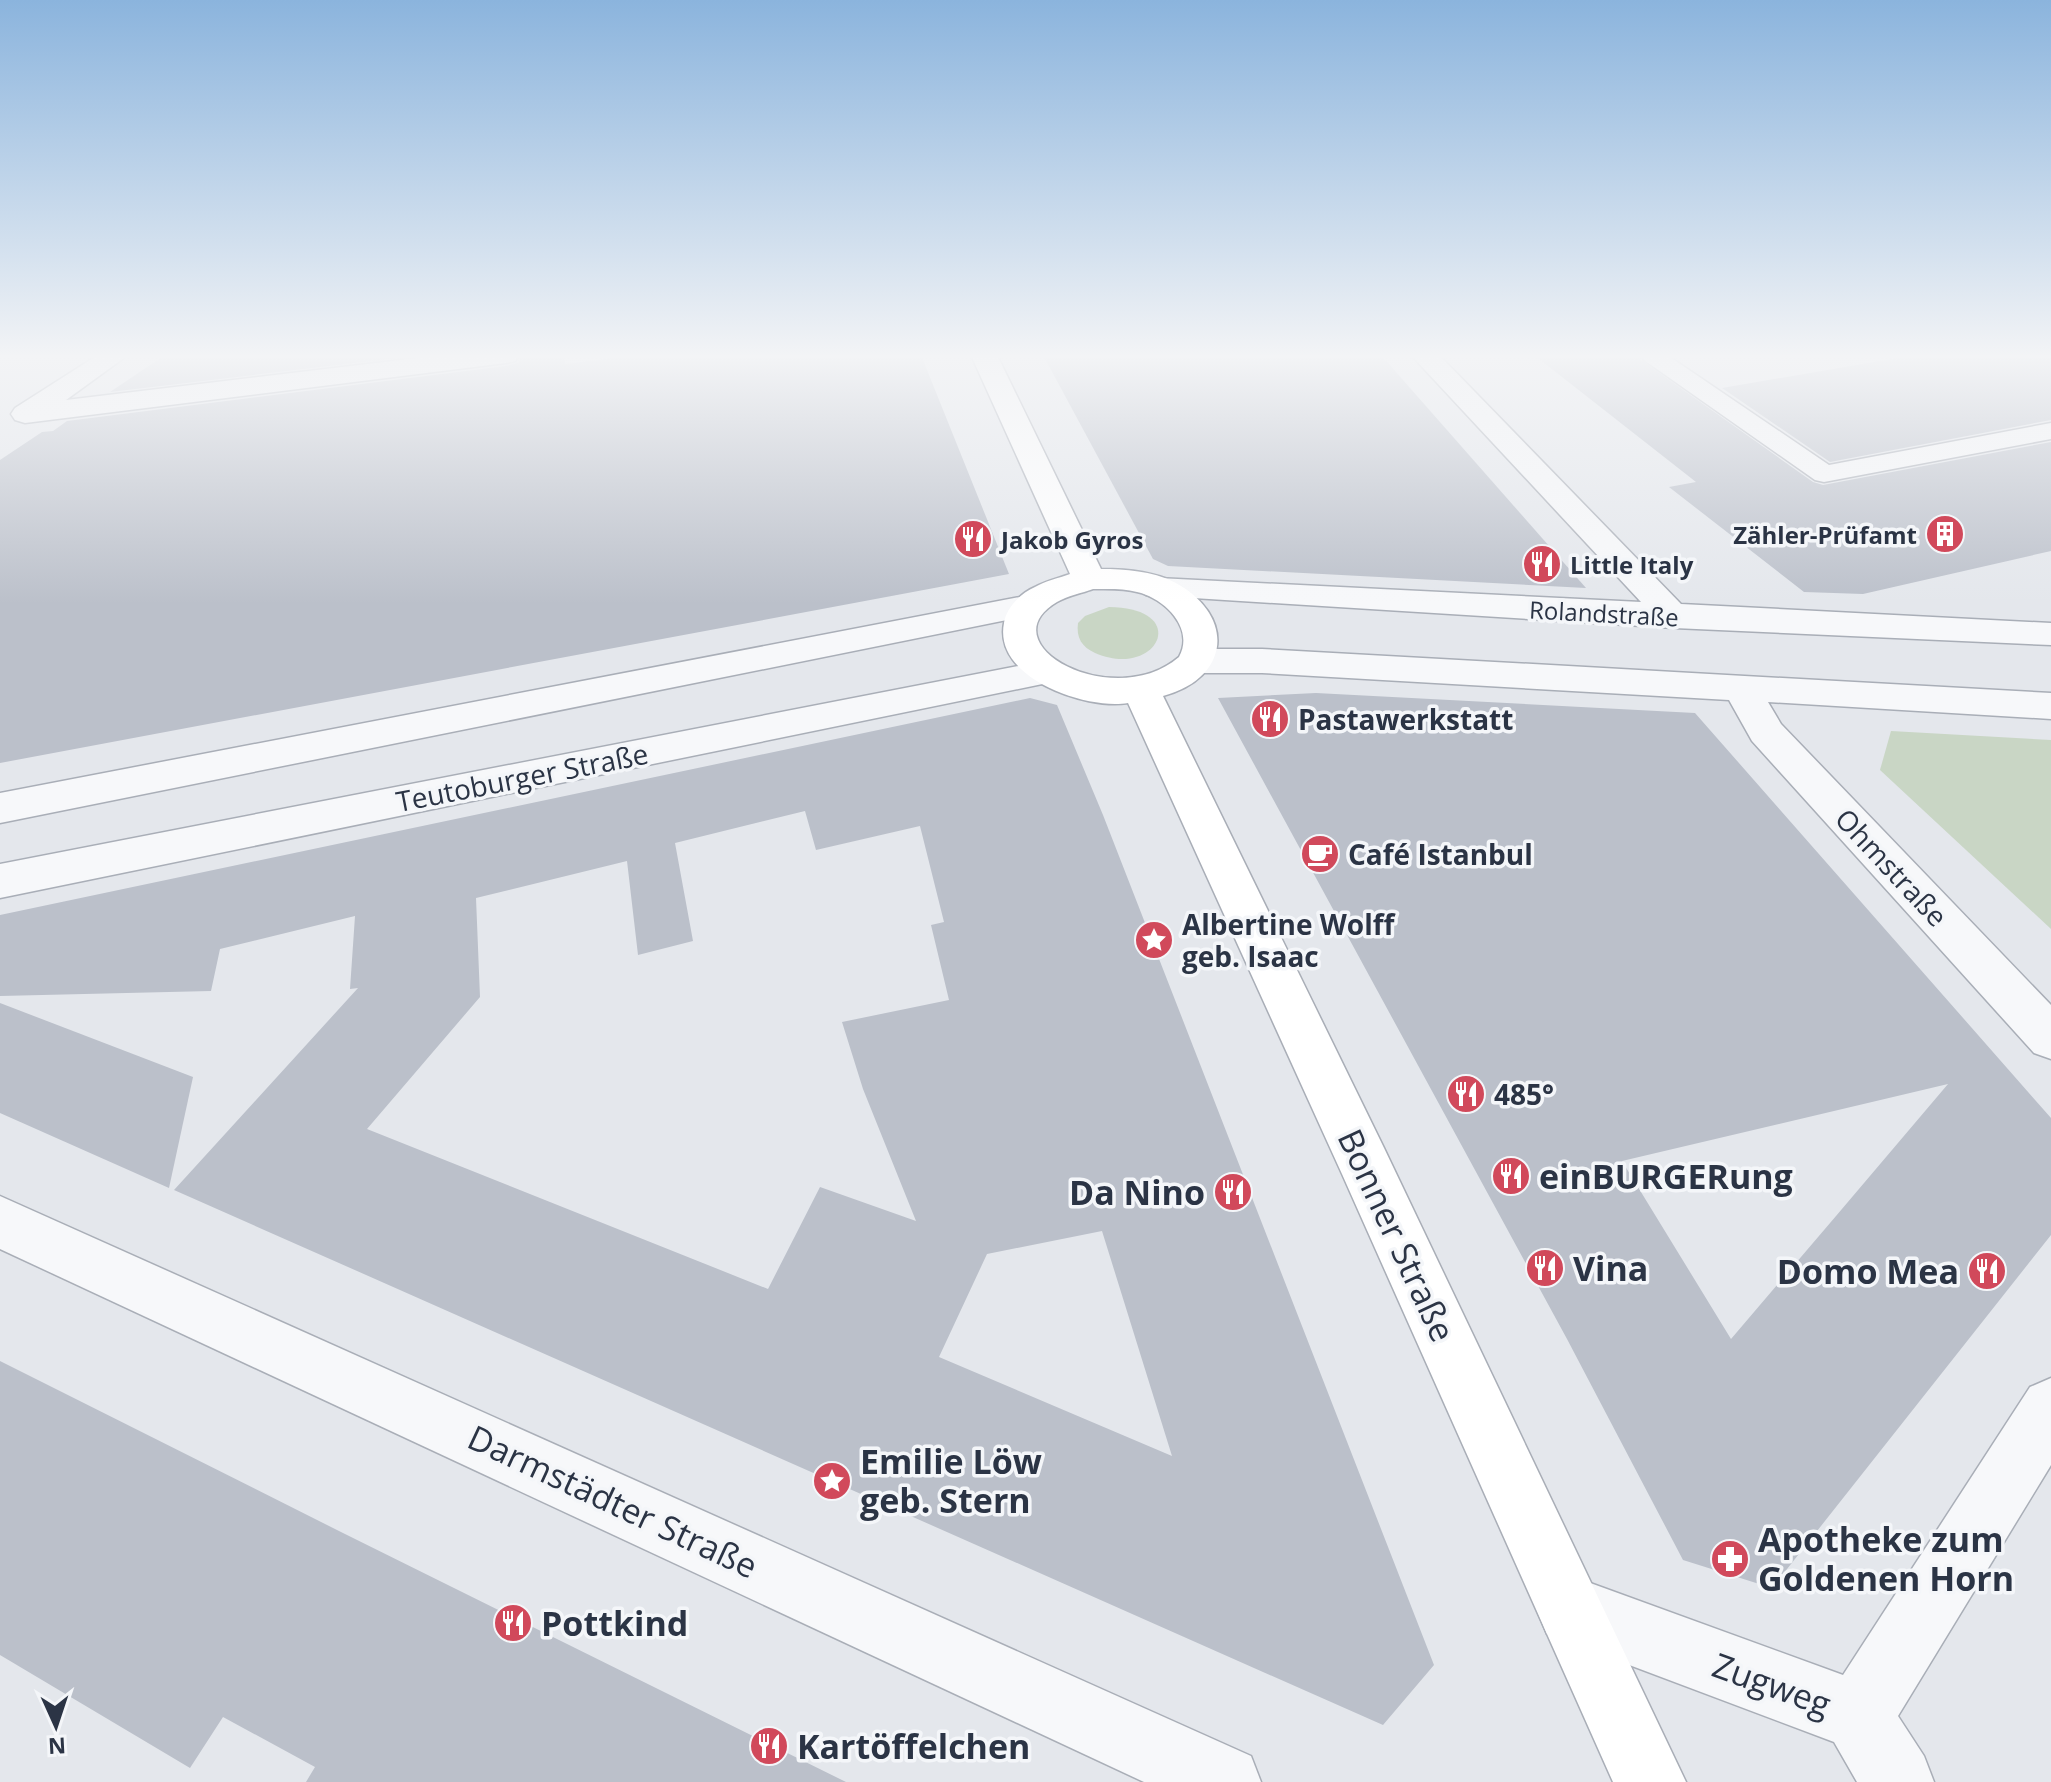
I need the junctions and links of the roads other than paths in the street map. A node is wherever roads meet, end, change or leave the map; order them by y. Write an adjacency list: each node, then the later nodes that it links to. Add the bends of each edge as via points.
1 (1023, 438): 5 (main road)
2 (1503, 438): 8 (street)
3 (1772, 438): 4 (lane, via 1824,474)
4 (2013, 438)
5 (1089, 579): 6 (main road, via 1124,579); 7 (main road, via 1061,586)
6 (1158, 588): 8 (street, Rolandstraße); 10 (main road, via 1185,604 1201,625 1203,643)
7 (1030, 606): 11 (main road, via 1020,623 1020,642 1028,659); 15 (street)
8 (1674, 617): 9 (street, Rolandstraße)
9 (2051, 634)
10 (1196, 661): 12 (street); 13 (main road, via 1173,679)
11 (1044, 673): 13 (main road, via 1072,686); 16 (street, Teutoburger Straße)
12 (1742, 689): 14 (street); 17 (street, Ohmstraße, via 1766,732)
13 (1141, 690): 20 (main road, Bonner Straße)
14 (2051, 706)
15 (0, 808)
16 (0, 881)
17 (2051, 1038)
18 (0, 1222): 22 (street, Darmstädter Straße)
19 (2051, 1408): 21 (street, Zugweg)
20 (1571, 1610): 21 (street, Zugweg); 23 (main road, Bonner Straße)
21 (1858, 1716): 24 (street)
22 (1225, 1782)
23 (1650, 1782)
24 (1898, 1782)

